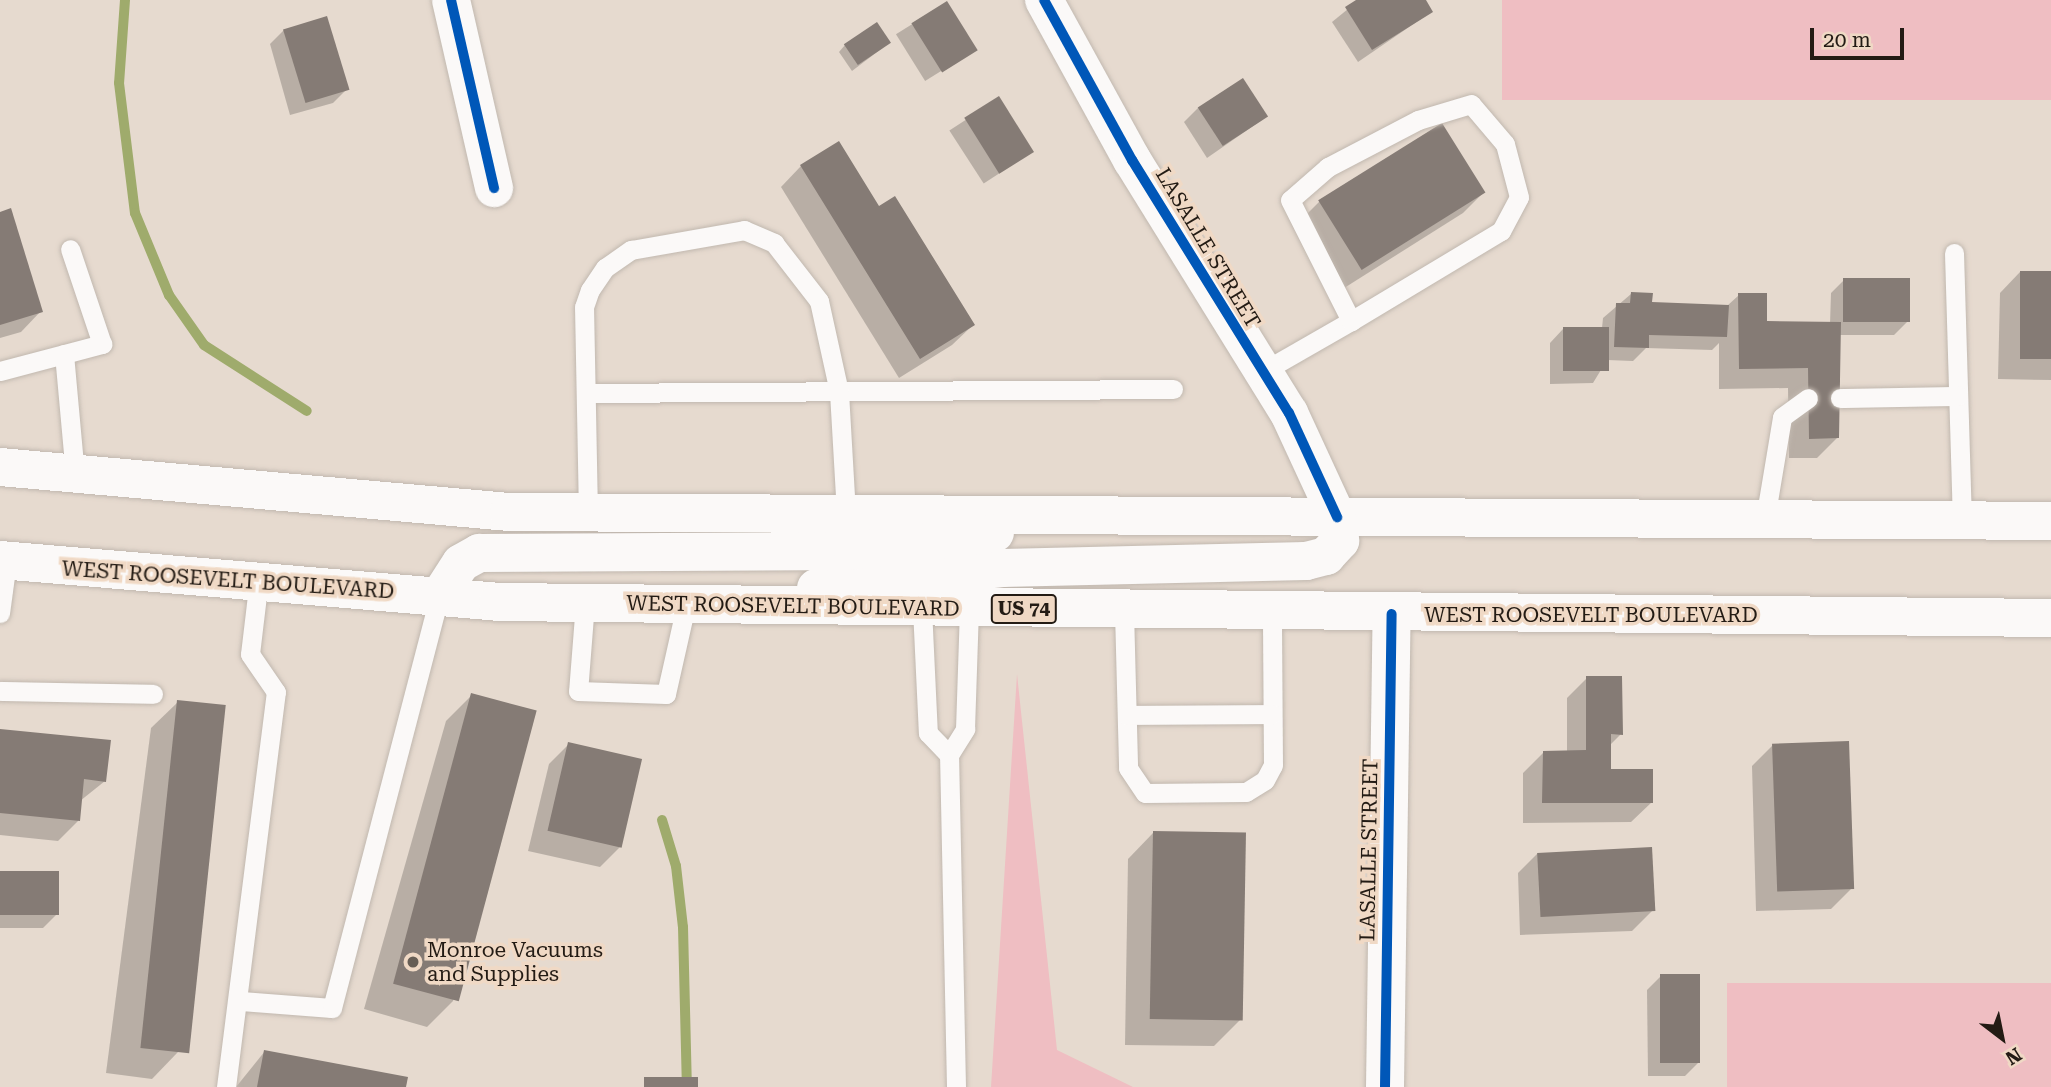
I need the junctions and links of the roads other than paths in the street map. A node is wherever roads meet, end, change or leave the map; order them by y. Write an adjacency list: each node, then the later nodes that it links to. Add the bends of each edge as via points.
1 (451, 0): 3 (main road)
2 (1044, 0): 9 (main road, LASALLE STREET, via 1132,160)
3 (494, 188)
4 (70, 249): 7 (lane, via 102,344)
5 (1954, 253): 13 (lane)
6 (1351, 321): 6 (lane, via 1501,232 1519,197 1505,144 1471,104 1418,120 1328,167 1290,200); 9 (lane)
7 (65, 354): 8 (lane); 17 (lane)
8 (0, 371)
9 (1262, 372): 21 (main road, LASALLE STREET, via 1325,481)
10 (1173, 389): 11 (lane)
11 (839, 392): 12 (lane); 12 (lane, via 819,301 774,243 744,230 631,250 605,268 584,307); 19 (lane)
12 (586, 393): 18 (lane)
13 (1958, 396): 15 (lane); 23 (lane)
14 (1808, 398): 22 (lane, via 1782,417)
15 (1840, 398)
16 (0, 467): 17 (main road)
17 (75, 476): 18 (main road, via 495,512)
18 (588, 513): 19 (main road)
19 (846, 514): 20 (main road)
20 (1065, 515): 21 (main road); 27 (main road, via 994,534 853,551 479,553 461,563)
21 (1337, 517): 22 (main road); 29 (main road, via 1340,541 1326,556 1306,561 1002,568 850,581)
22 (1765, 519): 23 (main road)
23 (1962, 520): 24 (main road)
24 (2051, 521)
25 (4, 560): 26 (main road, WEST ROOSEVELT BOULEVARD / US 74); 34 (lane)
26 (259, 579): 27 (main road, WEST ROOSEVELT BOULEVARD / US 74); 42 (lane, via 250,654 276,692)
27 (439, 597): 28 (main road, WEST ROOSEVELT BOULEVARD / US 74); 42 (lane, via 331,1008)
28 (585, 603): 29 (main road, WEST ROOSEVELT BOULEVARD / US 74); 29 (lane, via 578,691 666,694)
29 (701, 605): 30 (main road, WEST ROOSEVELT BOULEVARD / US 74)
30 (922, 608): 31 (main road, WEST ROOSEVELT BOULEVARD / US 74); 41 (lane, via 928,733)
31 (969, 608): 32 (main road, WEST ROOSEVELT BOULEVARD / US 74); 41 (lane, via 965,729)
32 (1124, 611): 33 (main road, WEST ROOSEVELT BOULEVARD / US 74); 40 (lane)
33 (1272, 612): 35 (main road, WEST ROOSEVELT BOULEVARD / US 74); 39 (lane)
34 (0, 613)
35 (1392, 614): 36 (main road, WEST ROOSEVELT BOULEVARD / US 74); 45 (main road, LASALLE STREET)
36 (2051, 618)
37 (0, 691): 38 (lane)
38 (153, 694)
39 (1272, 714): 40 (lane); 40 (lane, via 1273,765 1265,780 1246,792 1145,793 1132,781)
40 (1126, 715)
41 (949, 755): 44 (lane)
42 (240, 1001): 43 (lane)
43 (226, 1087)
44 (956, 1087)
45 (1385, 1087)

